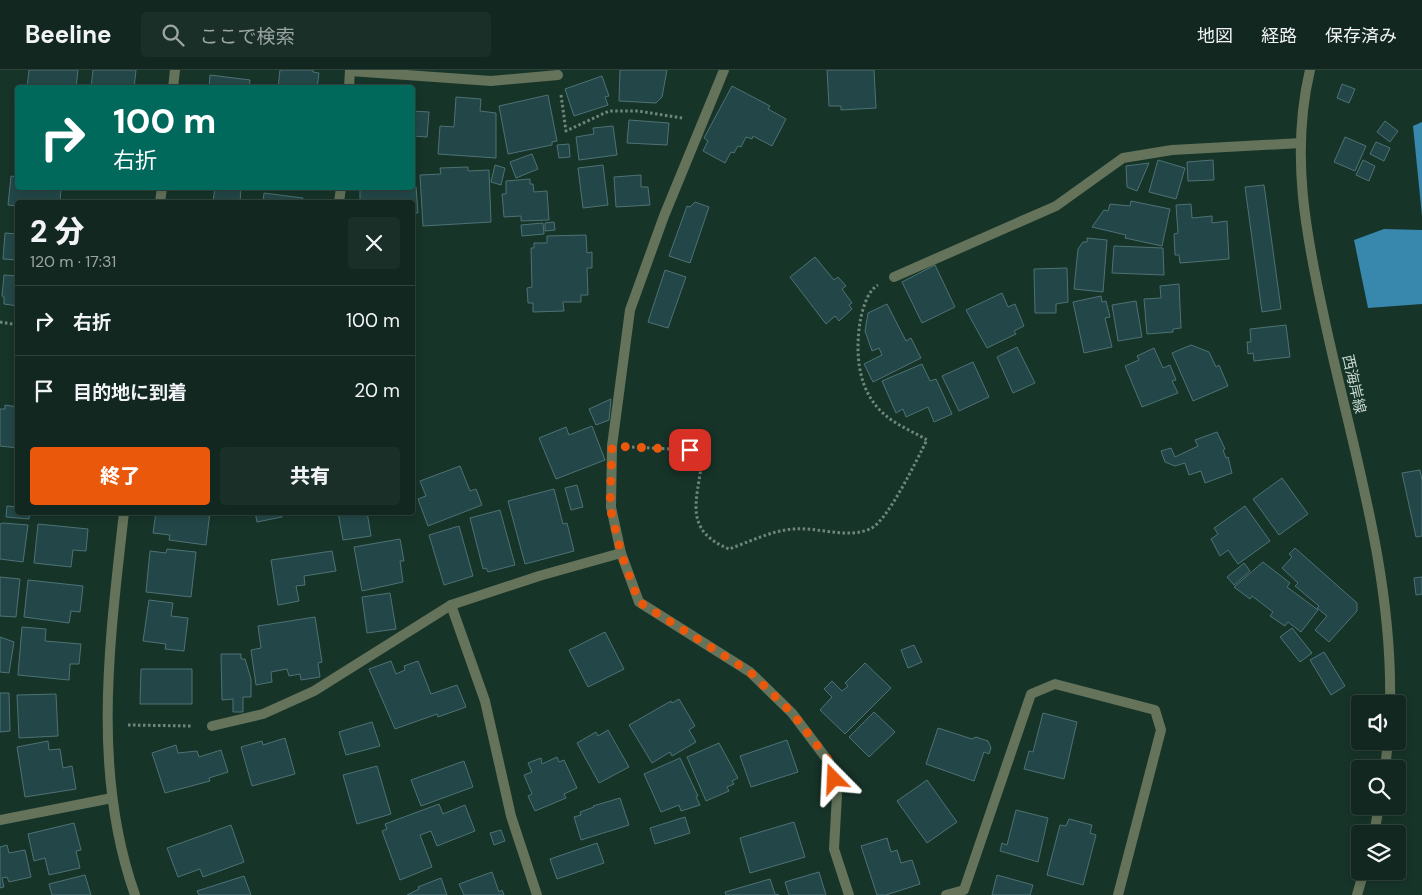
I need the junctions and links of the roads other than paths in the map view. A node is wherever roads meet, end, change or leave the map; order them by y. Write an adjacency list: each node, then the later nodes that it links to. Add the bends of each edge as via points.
1 (175, 70): 6 (street)
2 (350, 70): 5 (street, via 491,81); 7 (street)
3 (724, 70): 11 (street, via 630,310 612,446 610,507)
4 (1310, 70): 8 (street, 西海岸線)
5 (558, 75)
6 (173, 85)
7 (349, 85)
8 (1301, 143): 9 (street, via 1172,150 1123,158 1056,206); 13 (street, 西海岸線, via 1300,186 1307,239 1384,594)
9 (894, 277)
10 (124, 515): 15 (street, via 108,659 107,725)
11 (621, 553): 12 (street); 20 (street, via 639,602 750,672 792,713 830,762 837,795 834,849)
12 (451, 605): 14 (street, via 314,692 263,714); 19 (street, via 485,701 511,816)
13 (1390, 695)
14 (212, 726)
15 (112, 798): 16 (street); 18 (street)
16 (0, 820)
17 (1361, 880): 23 (street)
18 (135, 895)
19 (537, 895)
20 (849, 895)
21 (946, 895): 22 (street, via 964,890 1031,694 1056,684 1155,710 1161,730)
22 (1118, 895)
23 (1357, 895)

